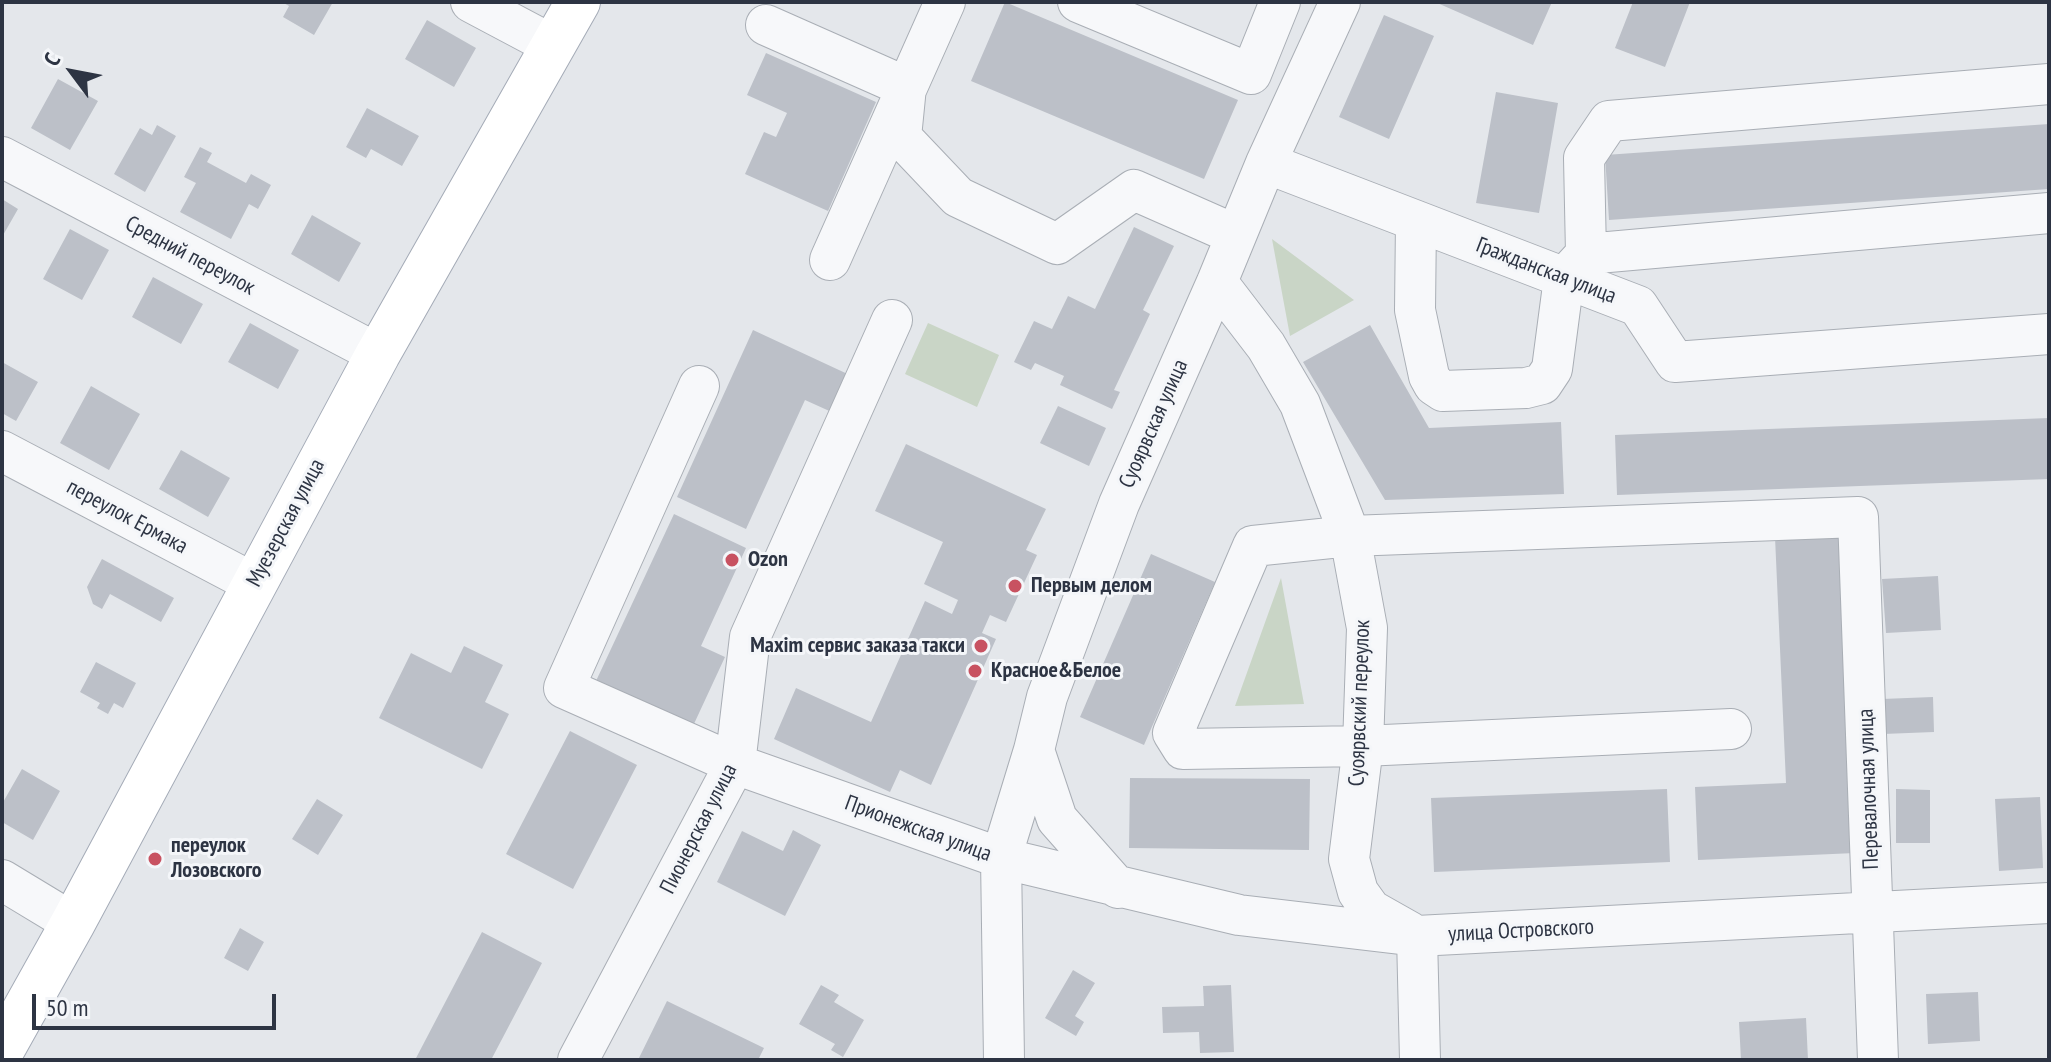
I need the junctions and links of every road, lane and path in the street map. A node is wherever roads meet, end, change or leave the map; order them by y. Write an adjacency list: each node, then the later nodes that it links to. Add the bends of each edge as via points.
1 (471, 2): 8 (street)
2 (578, 2): 8 (main road, Муезерская улица)
3 (945, 2): 10 (street)
4 (1078, 2): 5 (street, via 1251,74)
5 (1279, 2): 6 (street)
6 (1335, 13): 12 (street, Суоярвская улица)
7 (766, 25): 10 (street)
8 (552, 45): 21 (main road, Муезерская улица)
9 (2049, 84): 17 (street, via 1609,121 1584,158)
10 (906, 87): 15 (street, via 901,137 958,197 1057,244 1134,190); 16 (street)
11 (2, 157): 21 (street, Средний переулок)
12 (1266, 163): 14 (street, Гражданская улица); 15 (street, Суоярвская улица)
13 (2049, 213): 17 (street)
14 (1416, 221): 17 (street, Гражданская улица); 17 (street, via 1415,310 1429,376 1443,391 1542,384 1552,369)
15 (1236, 235): 18 (street, Суоярвская улица)
16 (830, 260)
17 (1575, 266): 20 (street, Гражданская улица, via 1638,306 1675,362)
18 (1217, 282): 24 (street, Суоярвский переулок, via 1266,346 1300,404); 28 (street, Суоярвская улица, via 1119,504 1047,697)
19 (892, 320): 29 (street, Пионерская улица, via 750,637)
20 (2049, 334)
21 (378, 354): 25 (main road, Муезерская улица)
22 (699, 386): 29 (street, Прионежская улица, via 564,688)
23 (2, 451): 25 (street, переулок Ермака)
24 (1350, 536): 27 (street, Суоярвский переулок, via 1367,628); 27 (street, via 1253,546 1173,733 1183,749); 34 (street, Перевалочная улица, via 1858,517)
25 (253, 583): 35 (main road, Муезерская улица)
26 (1731, 729): 27 (street)
27 (1363, 746): 36 (street, Суоярвский переулок, via 1349,859 1358,892 1371,910)
28 (1034, 750): 30 (street, Суоярвская улица); 32 (street, via 1057,819)
29 (735, 764): 30 (street, Прионежская улица); 38 (street, Пионерская улица)
30 (1001, 858): 32 (street, улица Островского); 39 (street, Прионежская улица)
31 (2, 880): 35 (street)
32 (1118, 888): 36 (street, улица Островского, via 1239,915)
33 (2049, 903): 34 (street, улица Островского)
34 (1874, 913): 36 (street, улица Островского); 41 (street, Перевалочная улица)
35 (73, 923): 37 (main road, Муезерская улица)
36 (1417, 936): 40 (street)
37 (2, 1050)
38 (578, 1060)
39 (1004, 1060)
40 (1420, 1060)
41 (1878, 1060)

